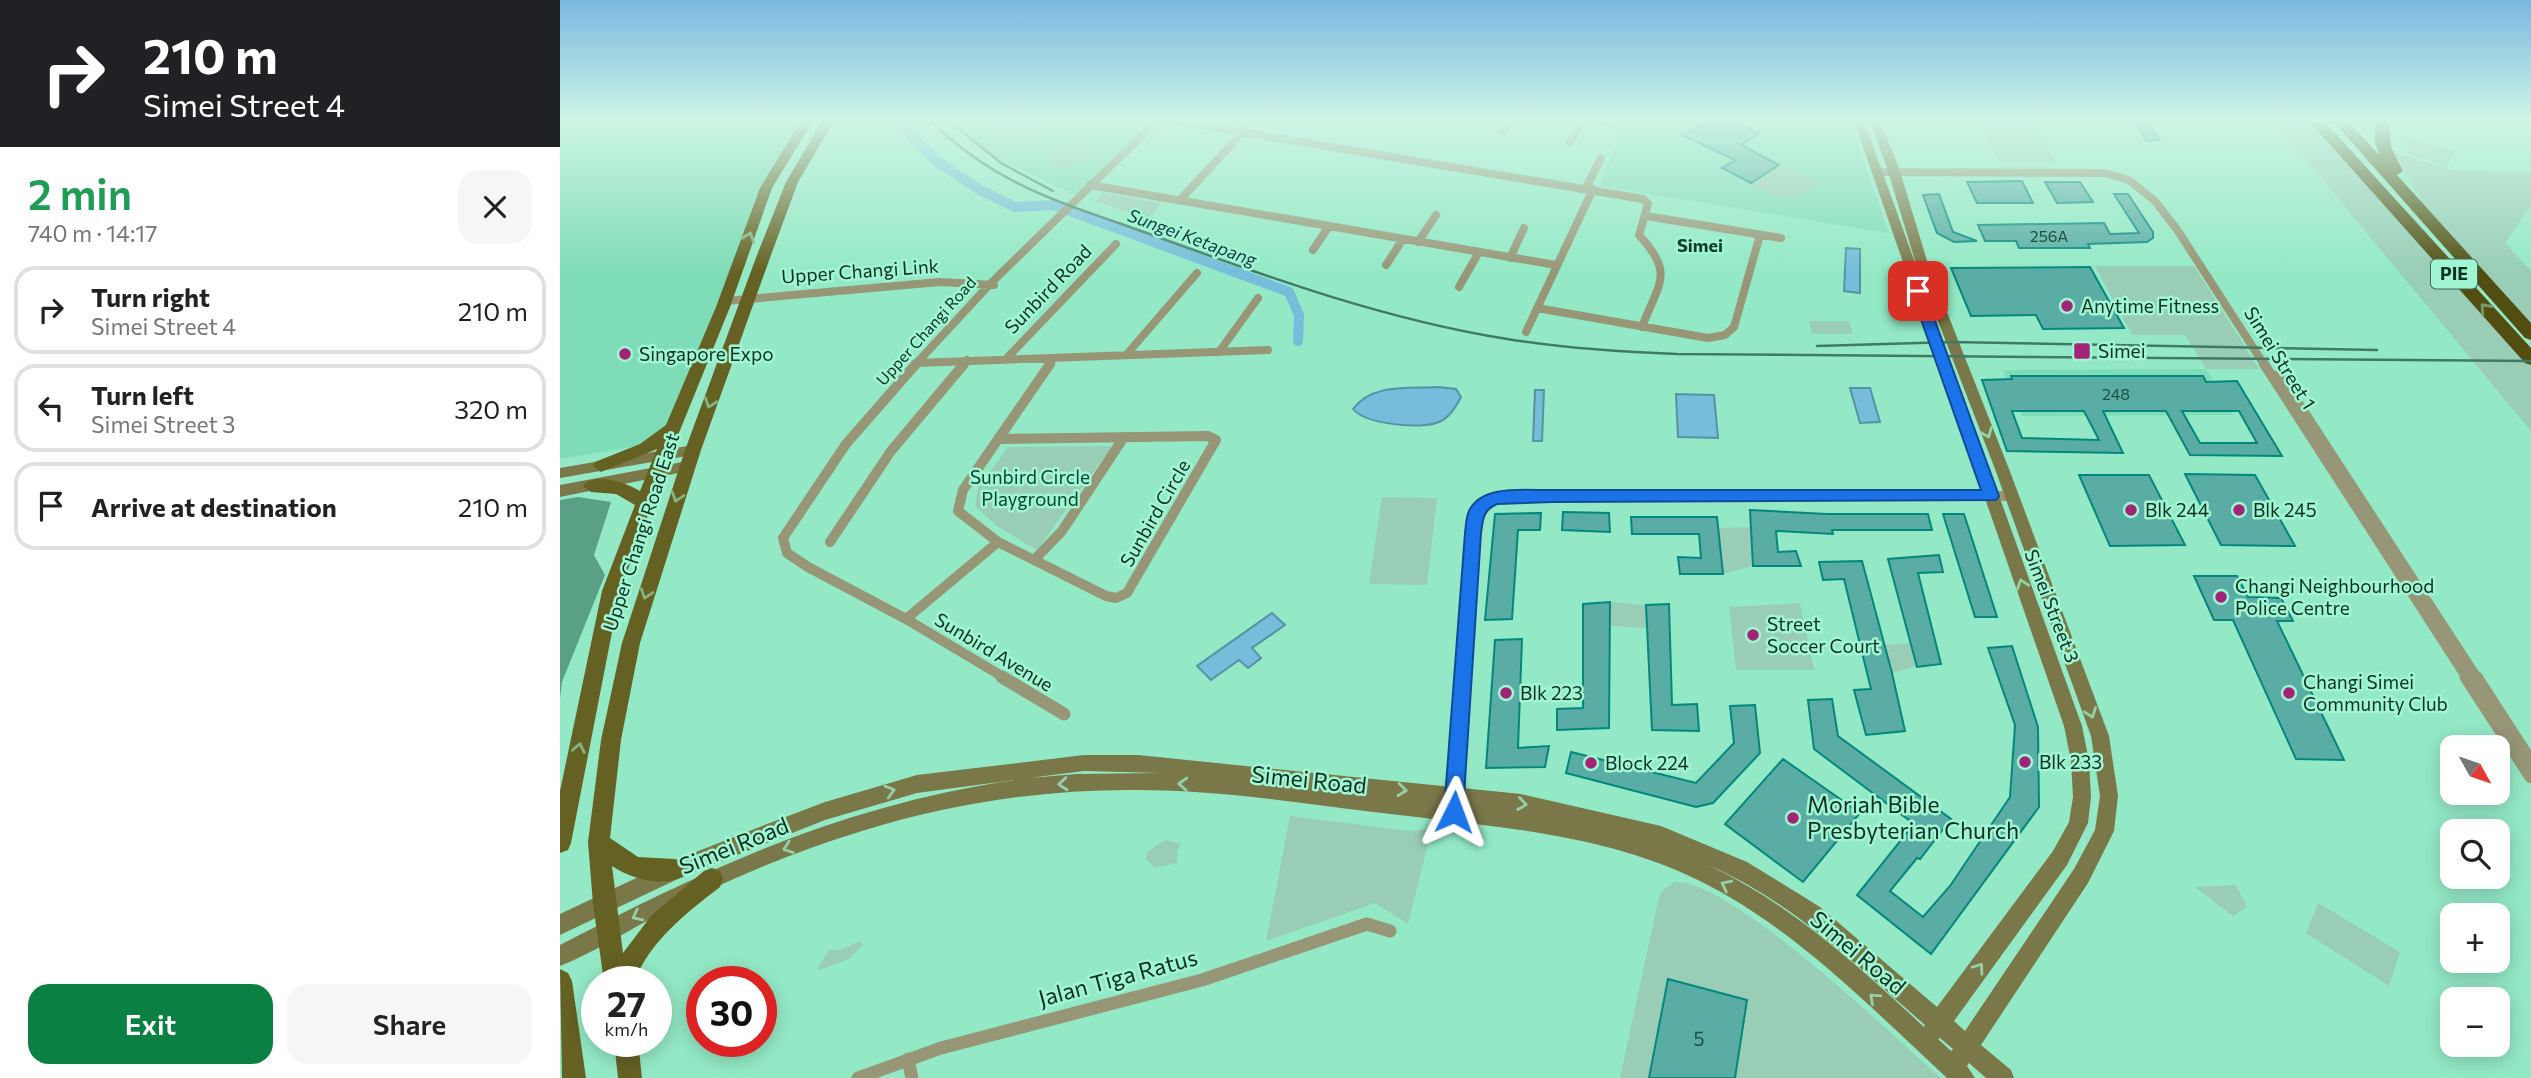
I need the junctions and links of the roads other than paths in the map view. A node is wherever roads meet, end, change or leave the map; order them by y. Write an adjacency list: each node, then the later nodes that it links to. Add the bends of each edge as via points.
1 (776, 171): 38 (main road, Upper Changi Road East, one-way to 1)
2 (798, 171): 37 (main road, Upper Changi Road East)
3 (1107, 171): 15 (street, Upper Changi Road)
4 (1108, 171): 15 (street, Upper Changi Road)
5 (1206, 171): 17 (street)
6 (1486, 171): 16 (street)
7 (1596, 171): 16 (street)
8 (1877, 171): 62 (main road, Simei Street 3)
9 (1894, 171): 62 (main road, Simei Street 3, one-way to 62)
10 (1985, 171): 70 (street, Simei Street 1, via 2104,173 2132,180 2149,192)
11 (2111, 171): 69 (street, Simei Street 1, via 2136,178 2155,192 2185,231)
12 (2362, 171): 48 (highway, PIE, one-way to 12)
13 (2387, 171): 18 (highway, PIE)
14 (2397, 171): 18 (highway)
15 (1093, 185): 17 (street); 34 (street, Upper Changi Road)
16 (1589, 188): 20 (street, via 1643,199 1648,204); 32 (street)
17 (1181, 199): 21 (street)
18 (2414, 200): 42 (highway, PIE)
19 (1436, 215): 26 (street)
20 (1646, 216): 23 (street); 40 (street, via 1639,235 1657,254 1663,271)
21 (1329, 226): 25 (street); 28 (street)
22 (1524, 228): 30 (street)
23 (1760, 235): 24 (street); 40 (street, via 1730,332 1707,338)
24 (1781, 238)
25 (1404, 239): 26 (street); 31 (street)
26 (1418, 242): 29 (street)
27 (1116, 244): 46 (street, Sunbird Road)
28 (1313, 250)
29 (1479, 252): 30 (street); 35 (street)
30 (1510, 258): 32 (street)
31 (1386, 265)
32 (1556, 265): 39 (street)
33 (1197, 273): 45 (street)
34 (991, 287): 37 (street, Upper Changi Link); 49 (street, Upper Changi Road)
35 (1459, 287)
36 (1258, 298): 44 (street)
37 (748, 300): 38 (street, Upper Changi Link); 56 (main road, Upper Changi Road East, one-way to 56)
38 (724, 304): 52 (main road, Upper Changi Road East)
39 (1537, 308): 40 (street); 41 (street)
40 (1642, 327)
41 (1526, 332)
42 (2531, 334)
43 (1268, 350): 44 (street, Sunbird Road)
44 (1219, 352): 45 (street, Sunbird Road)
45 (1127, 354): 47 (street, Sunbird Road)
46 (1006, 359): 47 (street, Sunbird Road); 50 (street, Sunbird Road)
47 (1053, 359): 54 (street, Sunbird Circle)
48 (2531, 359)
49 (924, 360): 50 (street, Sunbird Road); 51 (street, Upper Changi Road)
50 (969, 360): 64 (street, via 891,451)
51 (884, 403): 67 (street, Sunbird Avenue, via 819,481 783,538 783,546 808,567)
52 (673, 429): 55 (main road, Upper Changi Road East); 57 (main road, via 646,448)
53 (1124, 437): 54 (street, Sunbird Circle); 66 (street, via 1062,531); 66 (street, Sunbird Circle, via 1208,436 1216,444 1130,590 1115,599)
54 (1000, 439): 65 (street, Sunbird Circle, via 963,491 958,511)
55 (662, 455): 56 (main road); 57 (main road); 58 (main road, Upper Changi Road East)
56 (690, 458): 58 (main road); 72 (main road, Upper Changi Road East, one-way to 72, via 631,643 611,740)
57 (601, 466): 59 (main road)
58 (656, 472): 60 (main road); 63 (main road, Upper Changi Road East)
59 (560, 473)
60 (591, 486): 61 (main road); 63 (main road, via 621,488)
61 (560, 491)
62 (2001, 496): 71 (street, via 1553,496 1495,498 1484,503 1474,524); 87 (main road, Simei Street 3, one-way to 62, via 2060,858 2078,822 2082,797 2073,726); 89 (main road, Simei Street 3, one-way to 89, via 2100,736 2109,796 2104,831 2081,876)
63 (643, 503): 73 (main road, Upper Changi Road East, one-way to 63, via 611,591)
64 (830, 542)
65 (998, 542): 66 (street, Sunbird Circle); 67 (street, Sunbird Avenue)
66 (1034, 560)
67 (906, 619): 68 (street, Sunbird Avenue)
68 (1064, 714)
69 (2531, 762)
70 (2531, 777)
71 (1454, 804): 74 (main road, Simei Road, one-way to 71, via 825,811 917,783 1084,763 1144,763); 75 (main road, Simei Road, one-way to 75, via 1132,781 1079,783 929,803); 77 (main road, Simei Road, one-way to 77, via 1533,805 1661,835 1740,869); 81 (main road, Simei Road, one-way to 71, via 1733,888 1623,841)
72 (599, 842): 74 (main road, via 630,867 648,872); 76 (main road, Upper Changi Road East)
73 (560, 843)
74 (676, 870): 76 (main road, Simei Road)
75 (712, 879): 79 (main road, Simei Road, one-way to 79); 84 (main road, via 648,934)
76 (604, 904): 78 (main road, Simei Road); 79 (main road, Upper Changi Road East)
77 (1813, 914): 81 (main road, via 1814,932); 87 (main road, Simei Road)
78 (560, 925)
79 (607, 932): 82 (main road, Simei Road); 83 (main road, Upper Changi Road East)
80 (1390, 932): 91 (street, Jalan Tiga Ratus, via 1367,925 1202,980)
81 (1802, 934): 88 (main road, Simei Road, one-way to 81)
82 (560, 956)
83 (613, 966)
84 (631, 966)
85 (560, 981): 86 (main road)
86 (564, 1020): 93 (main road)
87 (1939, 1023): 88 (main road, Simei Street 3); 89 (main road, Simei Road)
88 (1925, 1043): 92 (main road, Simei Road)
89 (1966, 1046): 92 (main road, Simei Street 3); 97 (main road, Simei Road)
90 (627, 1057): 94 (main road)
91 (908, 1059): 95 (street, Jalan Tiga Ratus); 96 (street)
92 (1959, 1073)
93 (574, 1078)
94 (630, 1078)
95 (858, 1078)
96 (912, 1078)
97 (2003, 1078)

